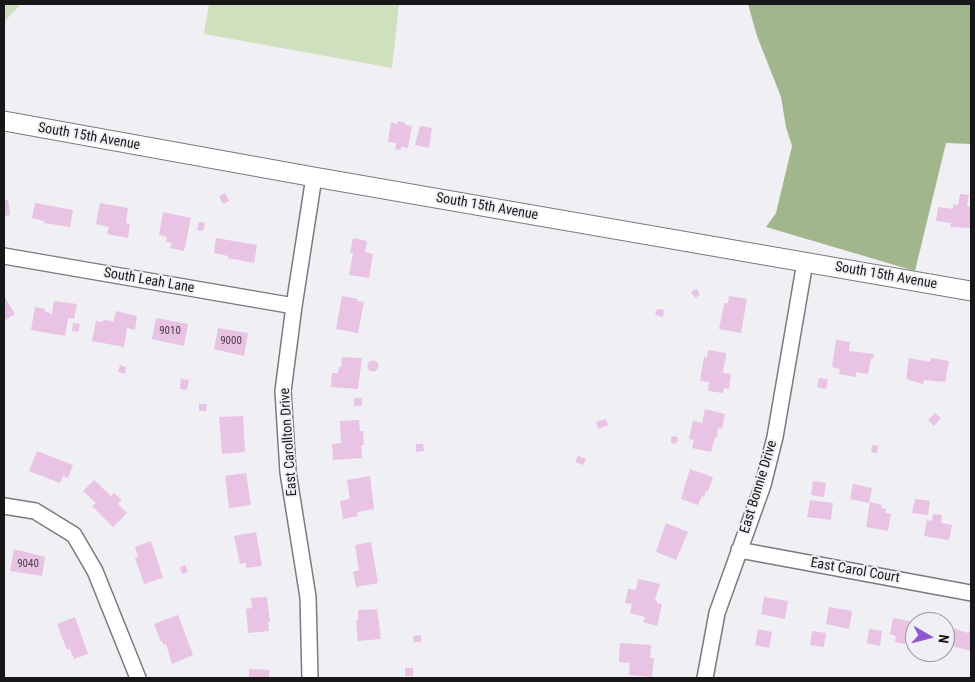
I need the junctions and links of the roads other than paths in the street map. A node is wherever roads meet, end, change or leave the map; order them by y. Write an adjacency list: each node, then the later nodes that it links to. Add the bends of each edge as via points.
1 (4, 121): 2 (street, South 15th Avenue)
2 (314, 177): 4 (street, South 15th Avenue); 6 (street, East Carollton Drive)
3 (4, 256): 6 (street, South Leah Lane)
4 (805, 262): 5 (street, South 15th Avenue); 8 (street, East Bonnie Drive, via 775,437 763,485)
5 (971, 291)
6 (294, 306): 11 (street, East Carollton Drive, via 283,391 288,472 308,597)
7 (4, 506): 10 (street, via 35,511 74,535 95,571)
8 (739, 550): 9 (street, East Carol Court); 12 (street, East Bonnie Drive, via 717,613)
9 (971, 592)
10 (138, 678)
11 (310, 678)
12 (705, 678)

